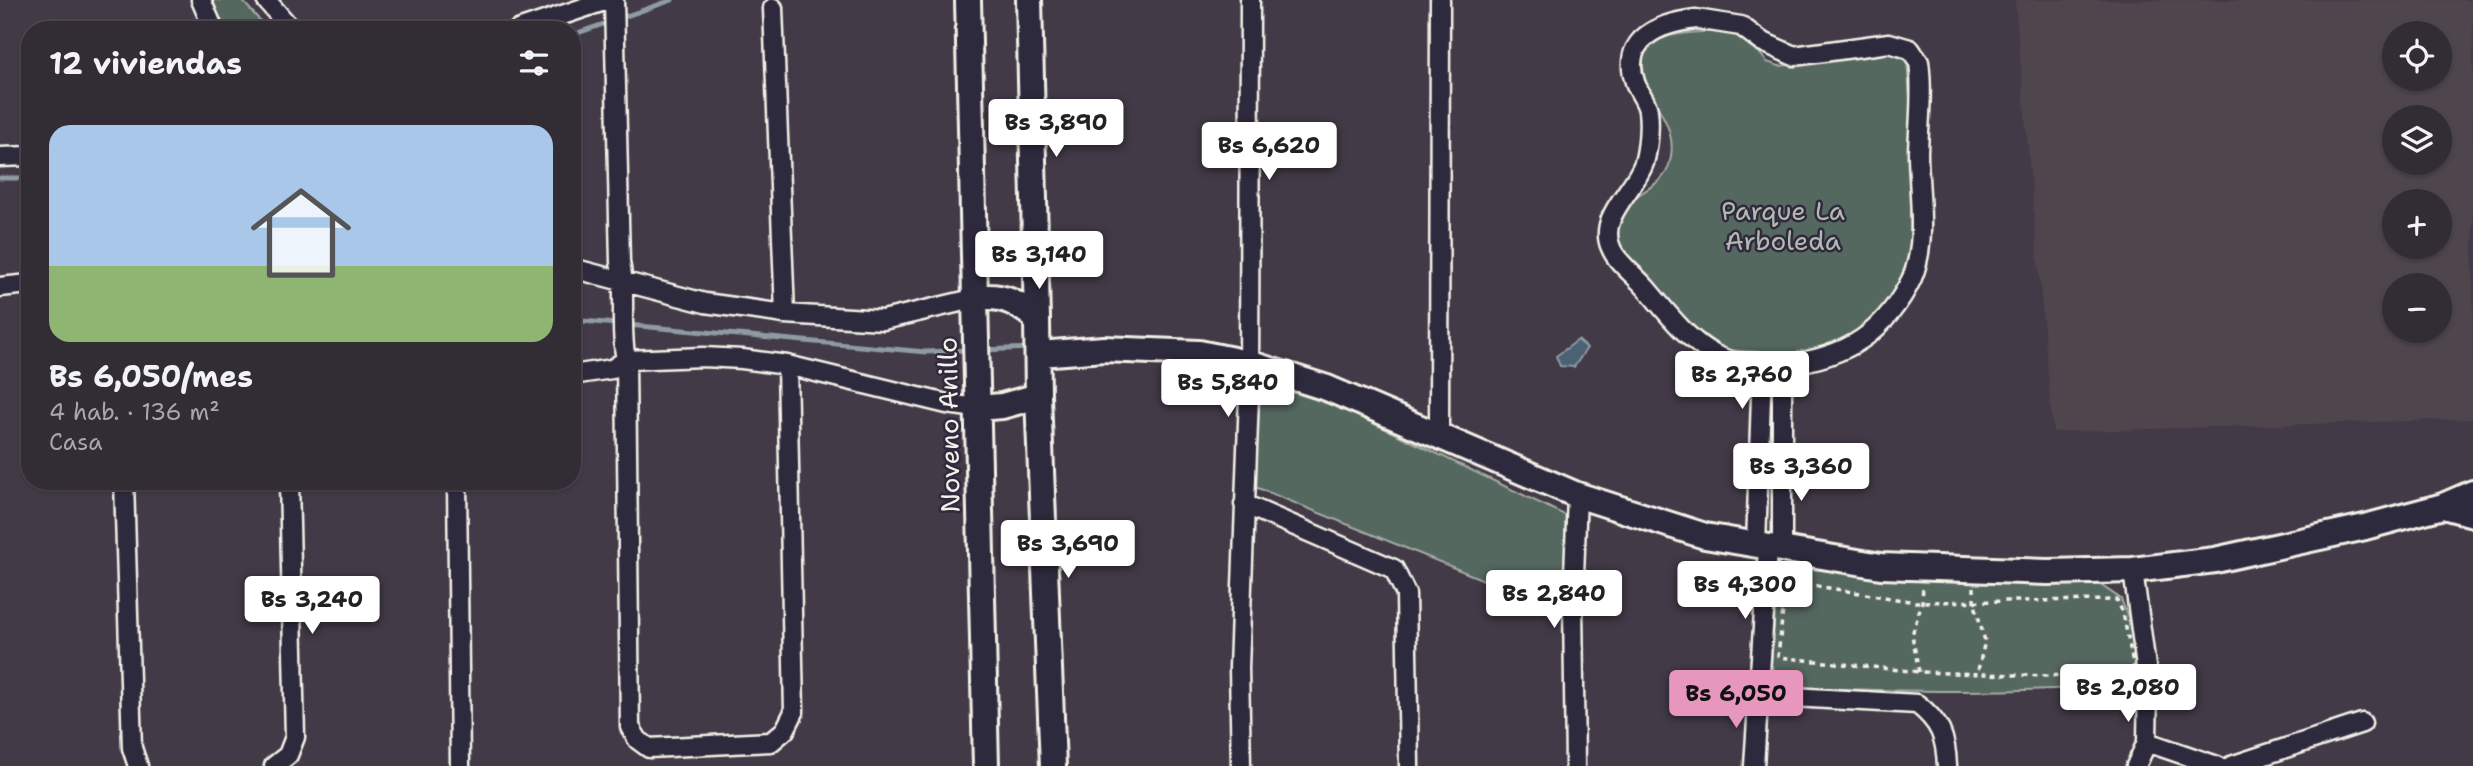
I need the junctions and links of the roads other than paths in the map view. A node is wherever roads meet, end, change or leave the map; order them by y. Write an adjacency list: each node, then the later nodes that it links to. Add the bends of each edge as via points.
1 (201, 0): 10 (street)
2 (267, 0): 11 (street)
3 (607, 0): 12 (street)
4 (614, 0): 16 (street)
5 (968, 0): 19 (street, Noveno Anillo)
6 (1029, 0): 21 (street)
7 (1250, 0): 24 (street)
8 (1440, 0): 31 (street)
9 (773, 8): 20 (street)
10 (210, 21)
11 (284, 21)
12 (545, 21)
13 (21, 156): 14 (street)
14 (0, 157)
15 (581, 271): 16 (street)
16 (624, 283): 20 (street, via 705,303); 23 (street, via 621,311)
17 (21, 285): 18 (street)
18 (0, 288)
19 (977, 298): 20 (street, via 883,320); 21 (street, via 1009,299); 30 (street, Noveno Anillo)
20 (785, 314)
21 (1037, 320): 22 (street)
22 (1040, 354): 24 (street, via 1104,349 1199,353); 29 (street)
23 (626, 360): 25 (street, via 703,357); 25 (street, via 630,727 649,748 771,742 785,730 794,712); 28 (street, via 612,369)
24 (1248, 363): 31 (street, via 1327,388); 37 (street)
25 (787, 365): 30 (street)
26 (1782, 365): 27 (street); 27 (street, via 1815,359 1862,339 1900,300 1913,275 1919,244 1919,62 1910,48 1889,43 1794,56 1741,26 1696,19 1668,22 1650,31 1633,55 1635,83 1648,108 1644,161 1633,187 1612,216 1607,233 1611,250 1678,325 1710,353); 40 (street)
27 (1762, 366): 40 (street)
28 (581, 374)
29 (1038, 396): 30 (street); 49 (street)
30 (977, 408): 48 (street, Noveno Anillo)
31 (1439, 438): 36 (street)
32 (124, 490): 45 (street, via 132,748)
33 (289, 490): 46 (street, via 295,737 288,755)
34 (457, 490): 47 (street)
35 (2473, 493): 38 (street)
36 (1577, 495): 40 (street, via 1705,536); 52 (street)
37 (1244, 504): 50 (street); 51 (street, via 1394,569 1406,594)
38 (2443, 506): 39 (street); 41 (street, via 2216,560)
39 (2473, 514)
40 (1769, 548): 41 (street, via 1881,566); 42 (street)
41 (2133, 570): 44 (street, via 2148,682)
42 (1757, 695): 53 (street); 54 (street, via 1917,704 1944,732)
43 (2362, 723): 57 (street)
44 (2147, 742): 55 (street); 56 (street)
45 (138, 766)
46 (274, 766)
47 (460, 766)
48 (986, 766)
49 (1053, 766)
50 (1241, 766)
51 (1409, 766)
52 (1574, 766)
53 (1754, 766)
54 (1947, 766)
55 (2136, 766)
56 (2217, 766)
57 (2231, 766)

